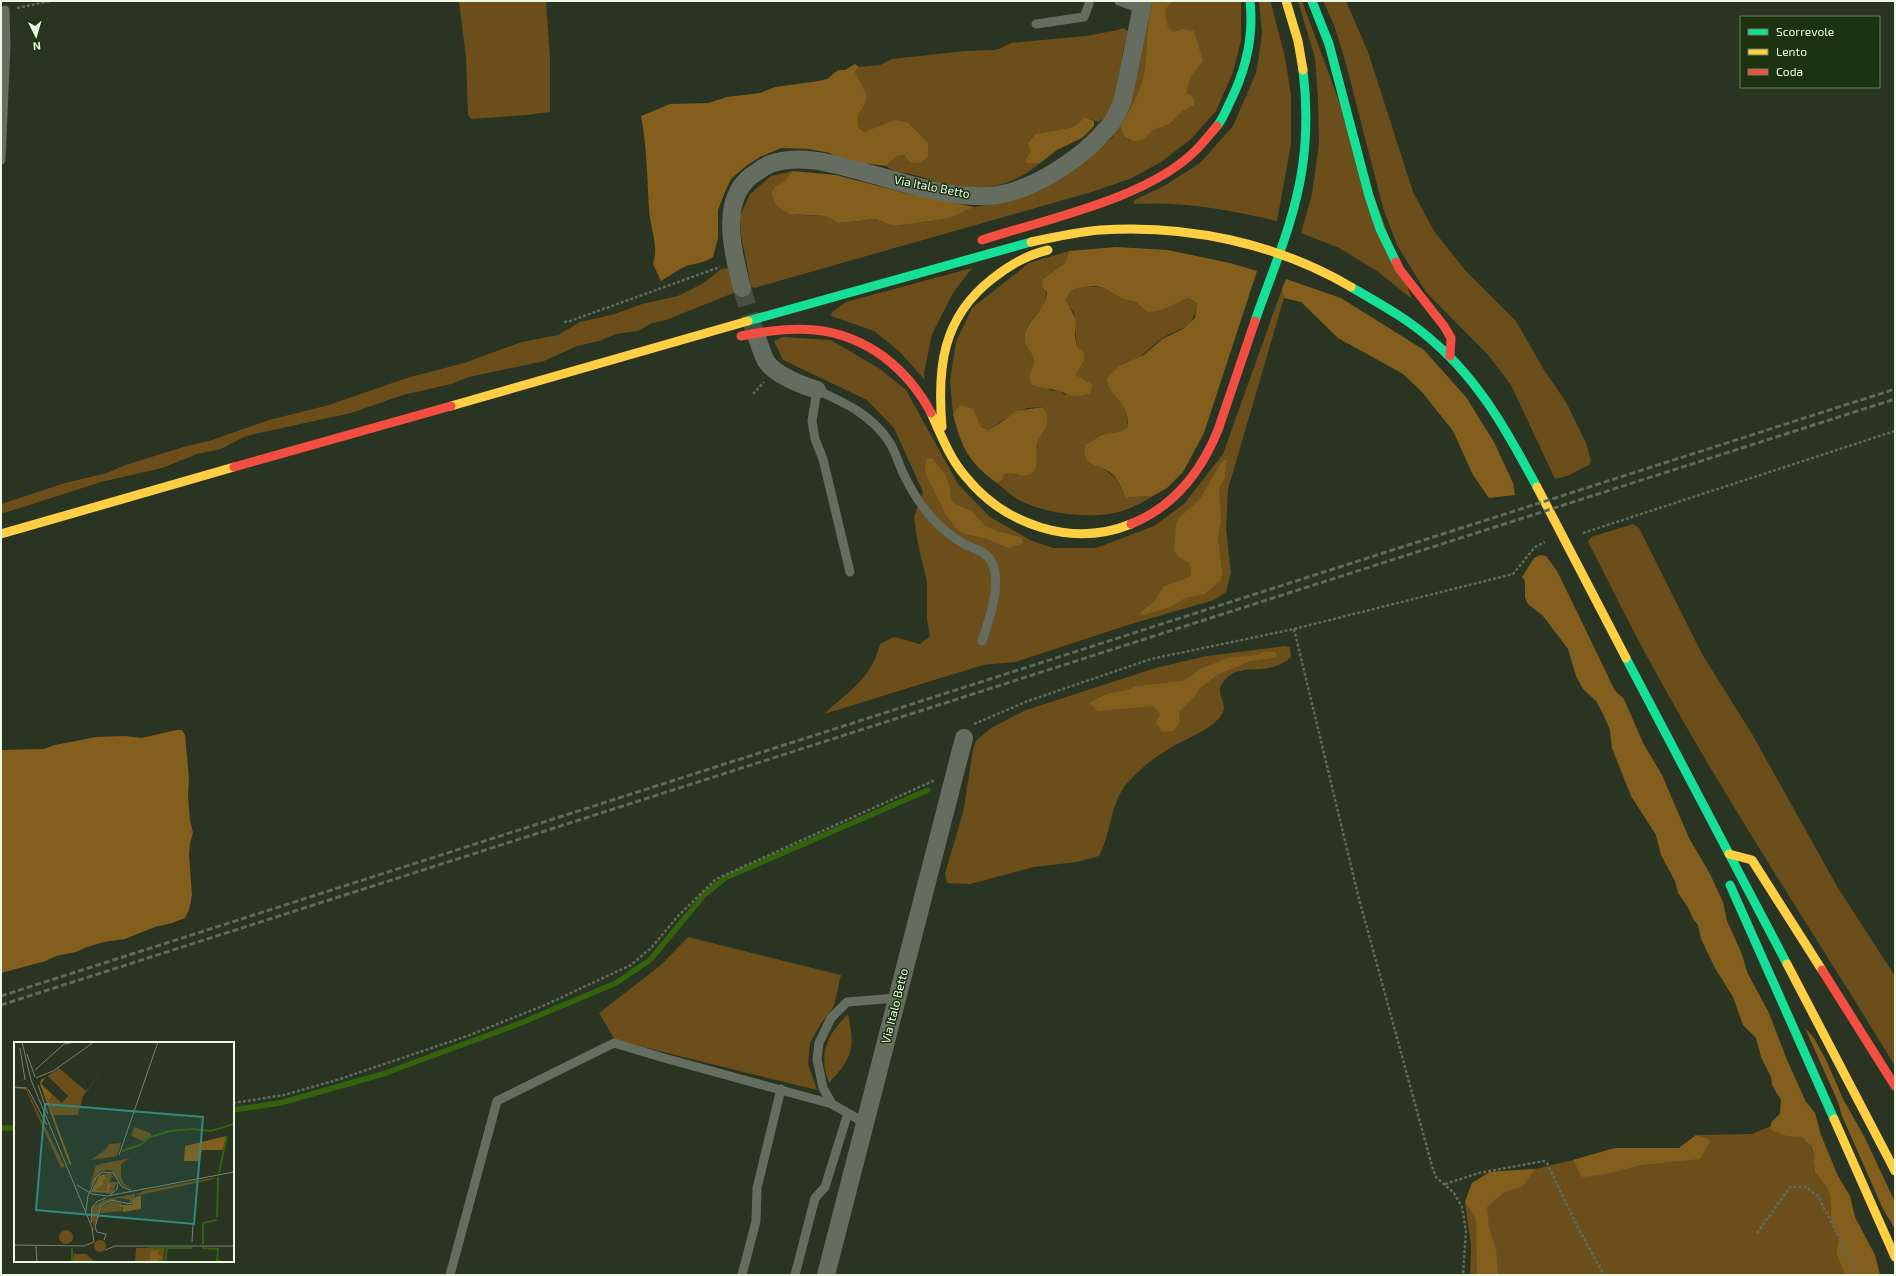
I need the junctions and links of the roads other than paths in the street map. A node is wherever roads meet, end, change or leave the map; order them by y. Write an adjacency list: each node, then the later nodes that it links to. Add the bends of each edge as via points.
1 (1119, 1): 6 (lane)
2 (1250, 1): 13 (highway, via 1251,28 1246,64 1236,94 1223,118 1185,160 1138,189 1108,201 982,239)
3 (1286, 1): 21 (highway, via 1299,48 1303,75 1306,129 1302,171 1291,213 1217,432 1208,453 1191,480 1176,497 1150,516 1121,528 1080,533 1048,531 1019,520 988,501 968,481 952,457)
4 (1312, 1): 19 (highway, via 1329,44 1361,170 1380,229 1400,270 1451,338)
5 (1089, 4): 8 (lane, via 1084,17)
6 (1142, 5): 14 (street, Via Italo Betto, via 1124,99 1110,125 1072,162 1031,184 1007,193 987,196 944,192 826,162 793,160 770,164 750,176 738,191 732,209 731,232)
7 (4, 10): 9 (lane, via 6,45)
8 (1036, 24)
9 (1, 160)
10 (1165, 230): 11 (highway); 13 (highway, via 1101,230 1066,234); 19 (highway, via 1203,234 1242,243 1316,268 1354,287 1412,324)
11 (1140, 240)
12 (1058, 248): 21 (highway, via 1039,252 1016,262 986,282 969,298 952,328 944,350 940,392)
13 (960, 260): 16 (highway)
14 (742, 288)
15 (757, 338): 20 (street, via 767,362 781,374)
16 (688, 339): 18 (highway); 22 (highway)
17 (729, 339): 21 (highway, via 768,330 801,328 824,330 852,338 892,363 914,384)
18 (708, 343)
19 (1450, 356): 26 (highway, via 1486,399 1522,458)
20 (817, 390): 23 (lane, via 812,421 815,439 823,458); 24 (lane, via 867,416 888,441 903,474 932,518 947,533 984,553 991,561 995,572 994,595)
21 (943, 437)
22 (1, 534)
23 (850, 572)
24 (982, 641)
25 (964, 738): 27 (street, Via Italo Betto)
26 (1729, 854): 28 (highway, via 1752,860); 33 (highway); 34 (highway, via 1730,886)
27 (897, 998): 30 (lane, via 847,1002 831,1018 820,1043 818,1059 823,1088); 32 (street, Via Italo Betto)
28 (1895, 1086)
29 (781, 1089): 30 (lane); 35 (lane, via 614,1043 497,1101); 36 (lane, via 757,1188 756,1221)
30 (832, 1104): 31 (lane)
31 (848, 1113): 32 (lane); 37 (lane, via 825,1187 815,1198)
32 (865, 1123): 38 (street, Via Italo Betto)
33 (1895, 1171)
34 (1895, 1257)
35 (450, 1275)
36 (742, 1275)
37 (795, 1275)
38 (826, 1275)

